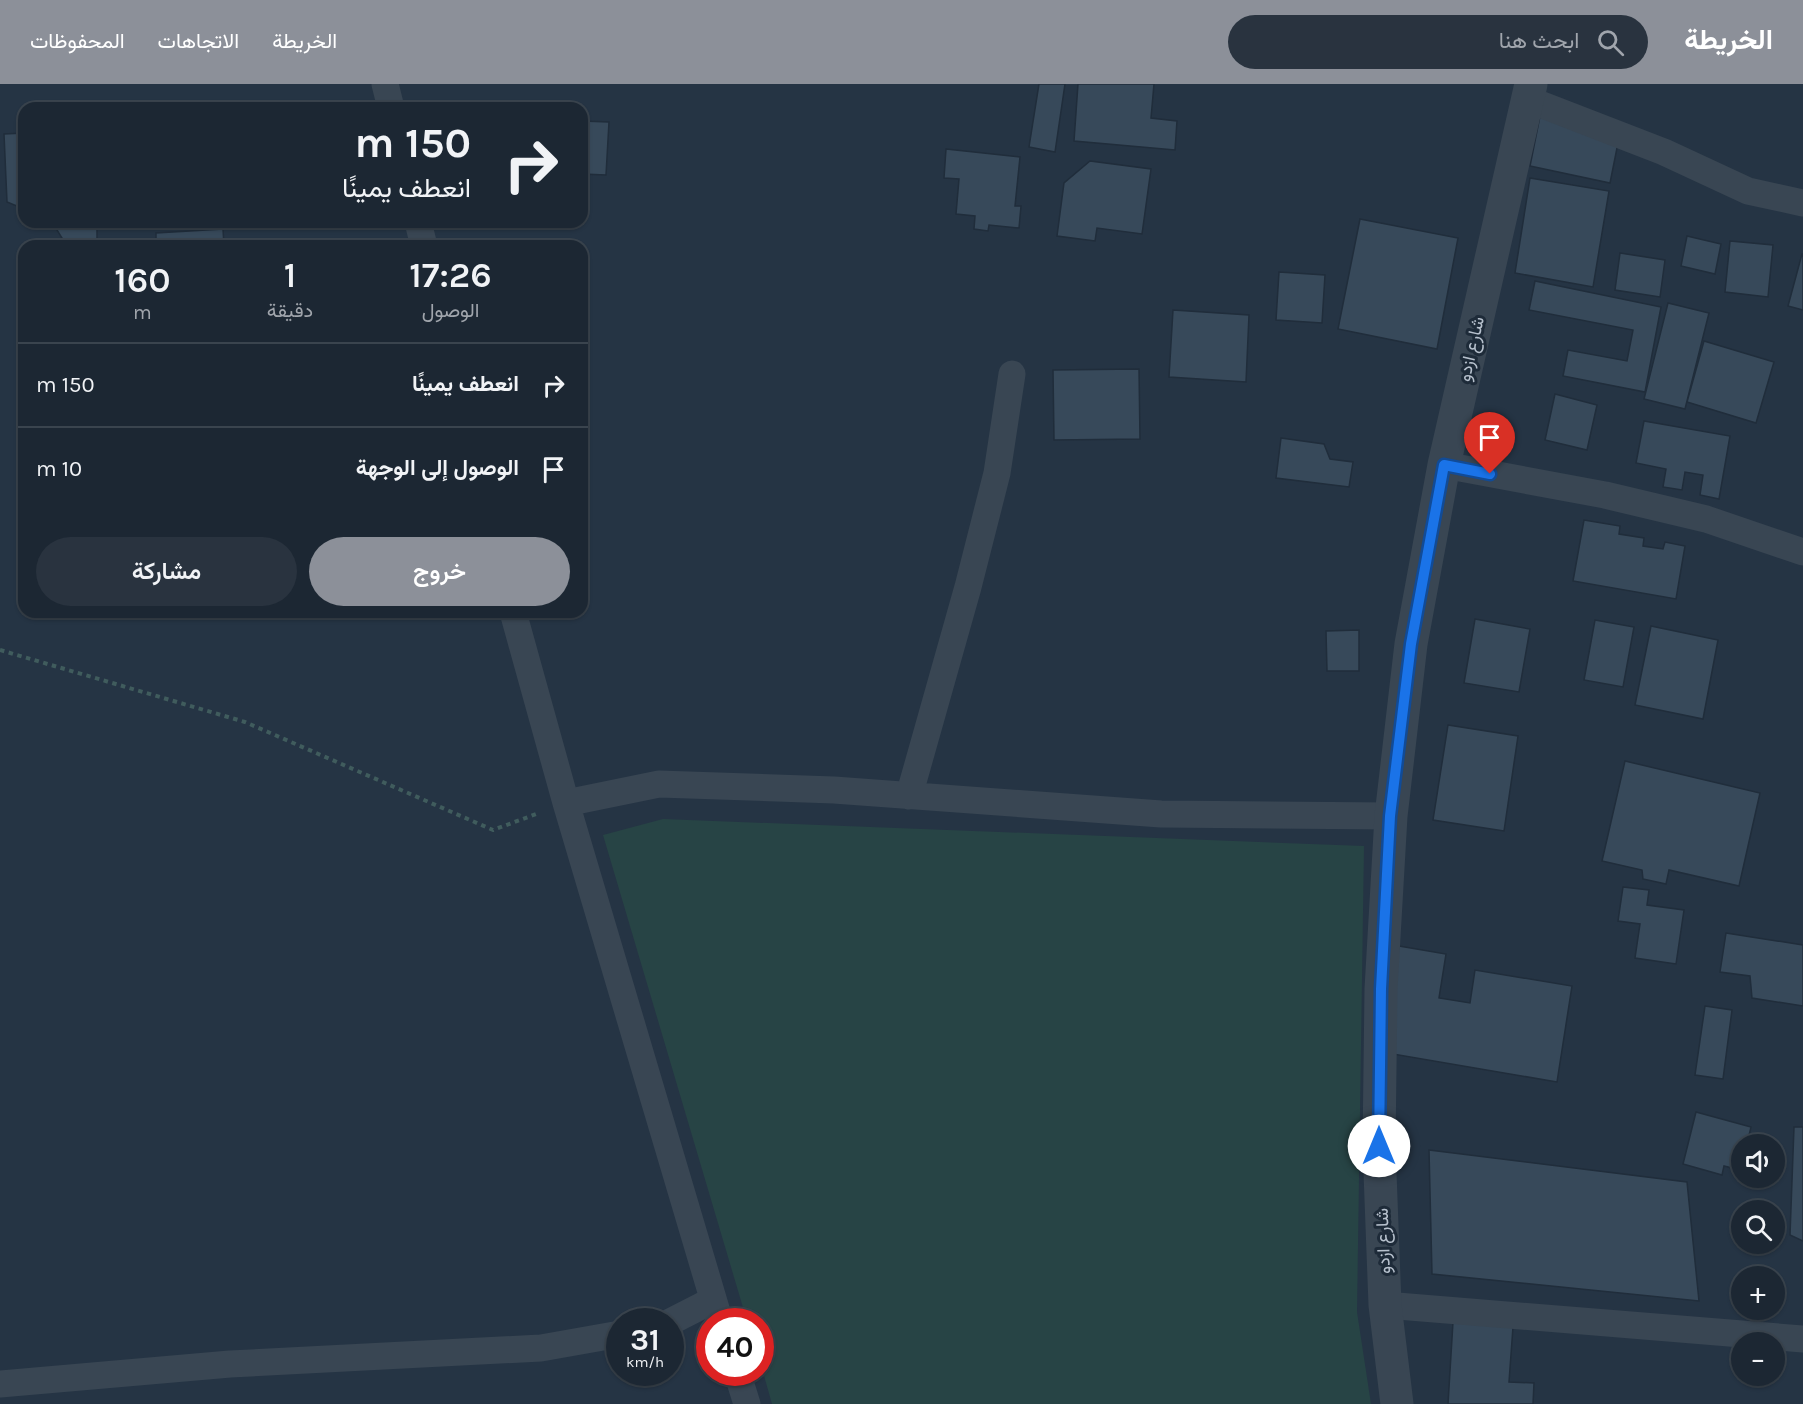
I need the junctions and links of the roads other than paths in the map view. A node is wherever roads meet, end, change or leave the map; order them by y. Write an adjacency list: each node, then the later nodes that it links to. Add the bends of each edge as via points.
1 (385, 84): 3 (street)
2 (1529, 92): 4 (street, via 1748,191); 6 (street, شارع ازدو)
3 (389, 102)
4 (1803, 203)
5 (1012, 374): 9 (street, via 997,473)
6 (1444, 465): 7 (street, via 1605,495 1706,519); 11 (street, شارع ازدو, via 1411,644)
7 (1803, 552)
8 (515, 618): 10 (street)
9 (909, 796): 10 (street, via 659,784); 11 (street, via 1161,814)
10 (566, 803): 13 (street)
11 (1390, 816): 12 (street, شارع ازدو, via 1379,1146)
12 (1385, 1305): 15 (street); 19 (street, شارع ازدو)
13 (715, 1308)
14 (606, 1336): 16 (street, via 541,1348 230,1364)
15 (1803, 1339)
16 (0, 1384)
17 (741, 1386): 18 (street)
18 (747, 1404)
19 (1397, 1404)

